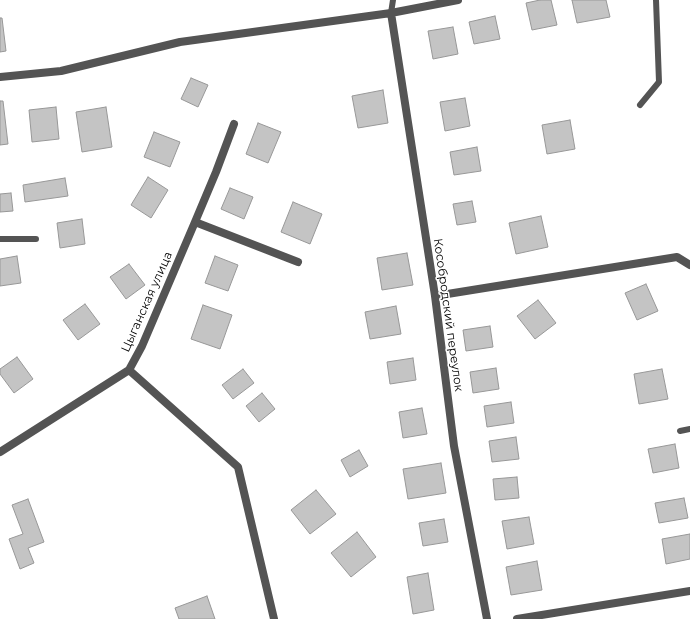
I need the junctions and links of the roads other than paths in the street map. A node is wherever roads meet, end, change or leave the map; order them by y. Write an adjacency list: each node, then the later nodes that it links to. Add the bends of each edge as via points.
1 (393, 0): 4 (lane)
2 (458, 0): 4 (street)
3 (656, 0): 6 (lane, via 659,82)
4 (392, 13): 5 (street, via 180,42 61,70); 13 (street, Кособродский переулок)
5 (0, 77)
6 (640, 105)
7 (234, 124): 8 (street, Цыганская улица)
8 (195, 222): 11 (street); 14 (street, Цыганская улица, via 142,346)
9 (0, 239): 10 (lane)
10 (36, 239)
11 (298, 262)
12 (690, 265): 13 (street, via 677,257)
13 (435, 296): 20 (street, Кособродский переулок, via 454,446)
14 (129, 370): 17 (street, Цыганская улица); 19 (street, via 238,467)
15 (690, 429): 16 (lane)
16 (680, 431)
17 (0, 452)
18 (690, 591): 21 (street)
19 (274, 619)
20 (487, 619)
21 (517, 619)

